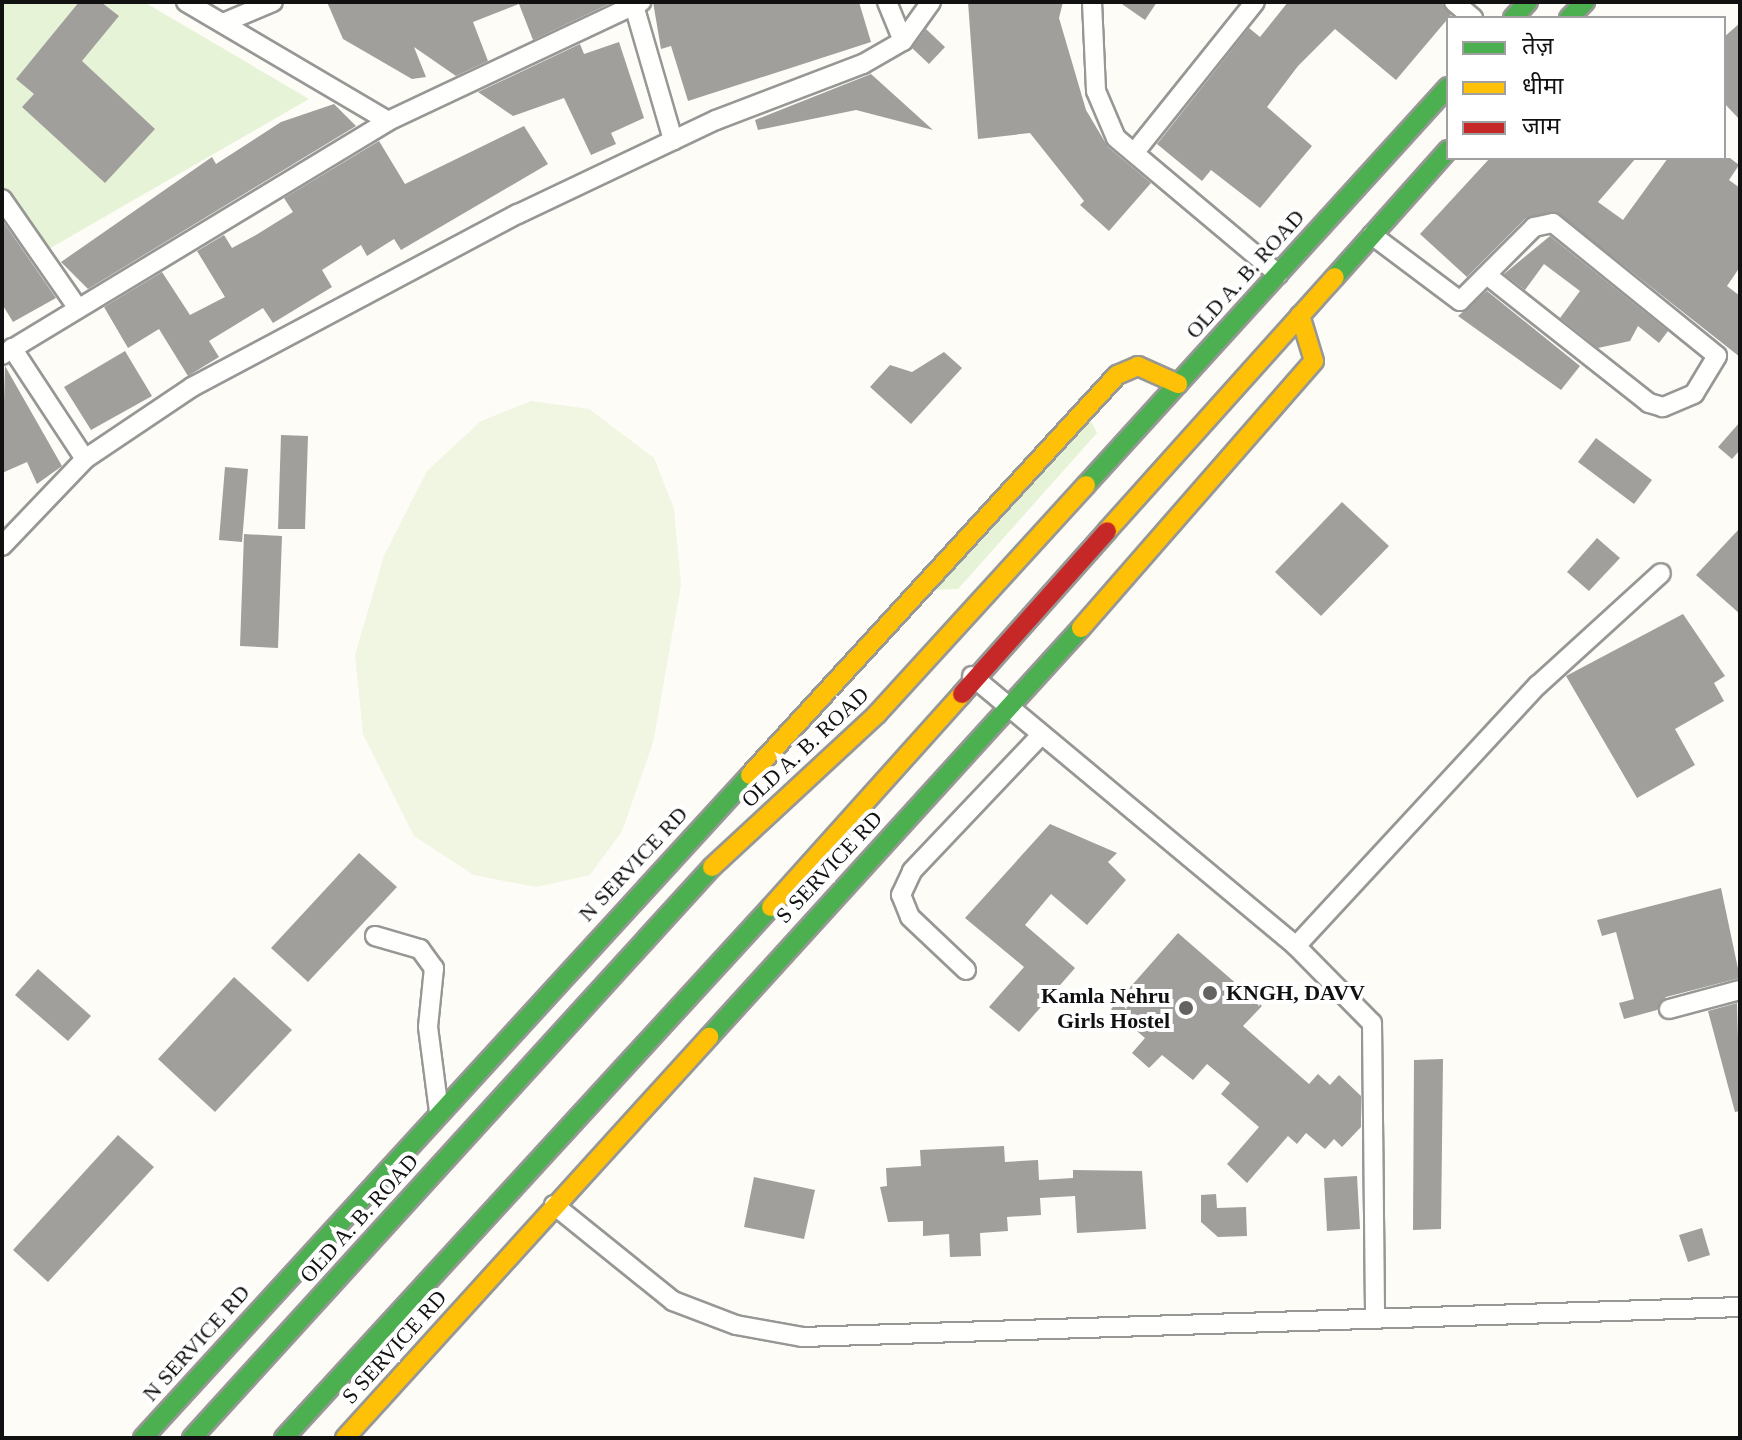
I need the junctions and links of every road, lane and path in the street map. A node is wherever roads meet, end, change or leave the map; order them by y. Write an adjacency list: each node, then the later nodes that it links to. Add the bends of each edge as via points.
1 (186, 2): 10 (street)
2 (273, 2): 10 (street)
3 (887, 2): 11 (street)
4 (931, 2): 11 (street)
5 (1092, 2): 16 (street, via 1096,91 1116,138)
6 (1255, 2): 16 (street)
7 (1454, 2): 9 (street)
8 (635, 3): 13 (street); 14 (street)
9 (1471, 16)
10 (223, 23): 13 (street)
11 (903, 41): 14 (street)
12 (1446, 89): 19 (main road, OLD A. B. ROAD)
13 (388, 121): 21 (street)
14 (673, 140): 25 (street, via 192,387)
15 (1446, 152): 18 (main road)
16 (1134, 153): 19 (street)
17 (2, 199): 21 (street)
18 (1372, 235): 20 (street, via 1460,301); 22 (main road)
19 (1278, 274): 24 (main road, OLD A. B. ROAD)
20 (1488, 276): 20 (street, via 1649,403 1663,407 1694,394 1717,356 1553,223 1534,227)
21 (77, 307): 23 (street)
22 (1300, 315): 28 (main road); 29 (main road, S SERVICE RD, via 1314,361 1261,430)
23 (7, 351): 25 (street)
24 (1178, 384): 36 (main road, N SERVICE RD, via 1138,366 1117,375); 40 (main road, OLD A. B. ROAD, via 877,714 719,860)
25 (85, 459): 26 (street)
26 (2, 546)
27 (1661, 573): 32 (street, via 1538,685)
28 (972, 676): 29 (street); 42 (main road, via 764,915)
29 (1009, 708): 30 (street); 37 (main road, S SERVICE RD)
30 (1041, 735): 32 (street); 33 (street, via 912,871 901,895 910,917)
31 (375, 936): 36 (street, via 420,949 434,968 428,1027)
32 (1296, 946): 39 (street, via 1372,1023)
33 (966, 970)
34 (1740, 990): 35 (street)
35 (1669, 1009)
36 (439, 1112): 41 (main road, N SERVICE RD)
37 (554, 1205): 39 (street, via 673,1301 736,1325 802,1337); 43 (main road, S SERVICE RD)
38 (1740, 1307): 39 (street)
39 (1375, 1315)
40 (196, 1432)
41 (143, 1438)
42 (284, 1438)
43 (345, 1438)

